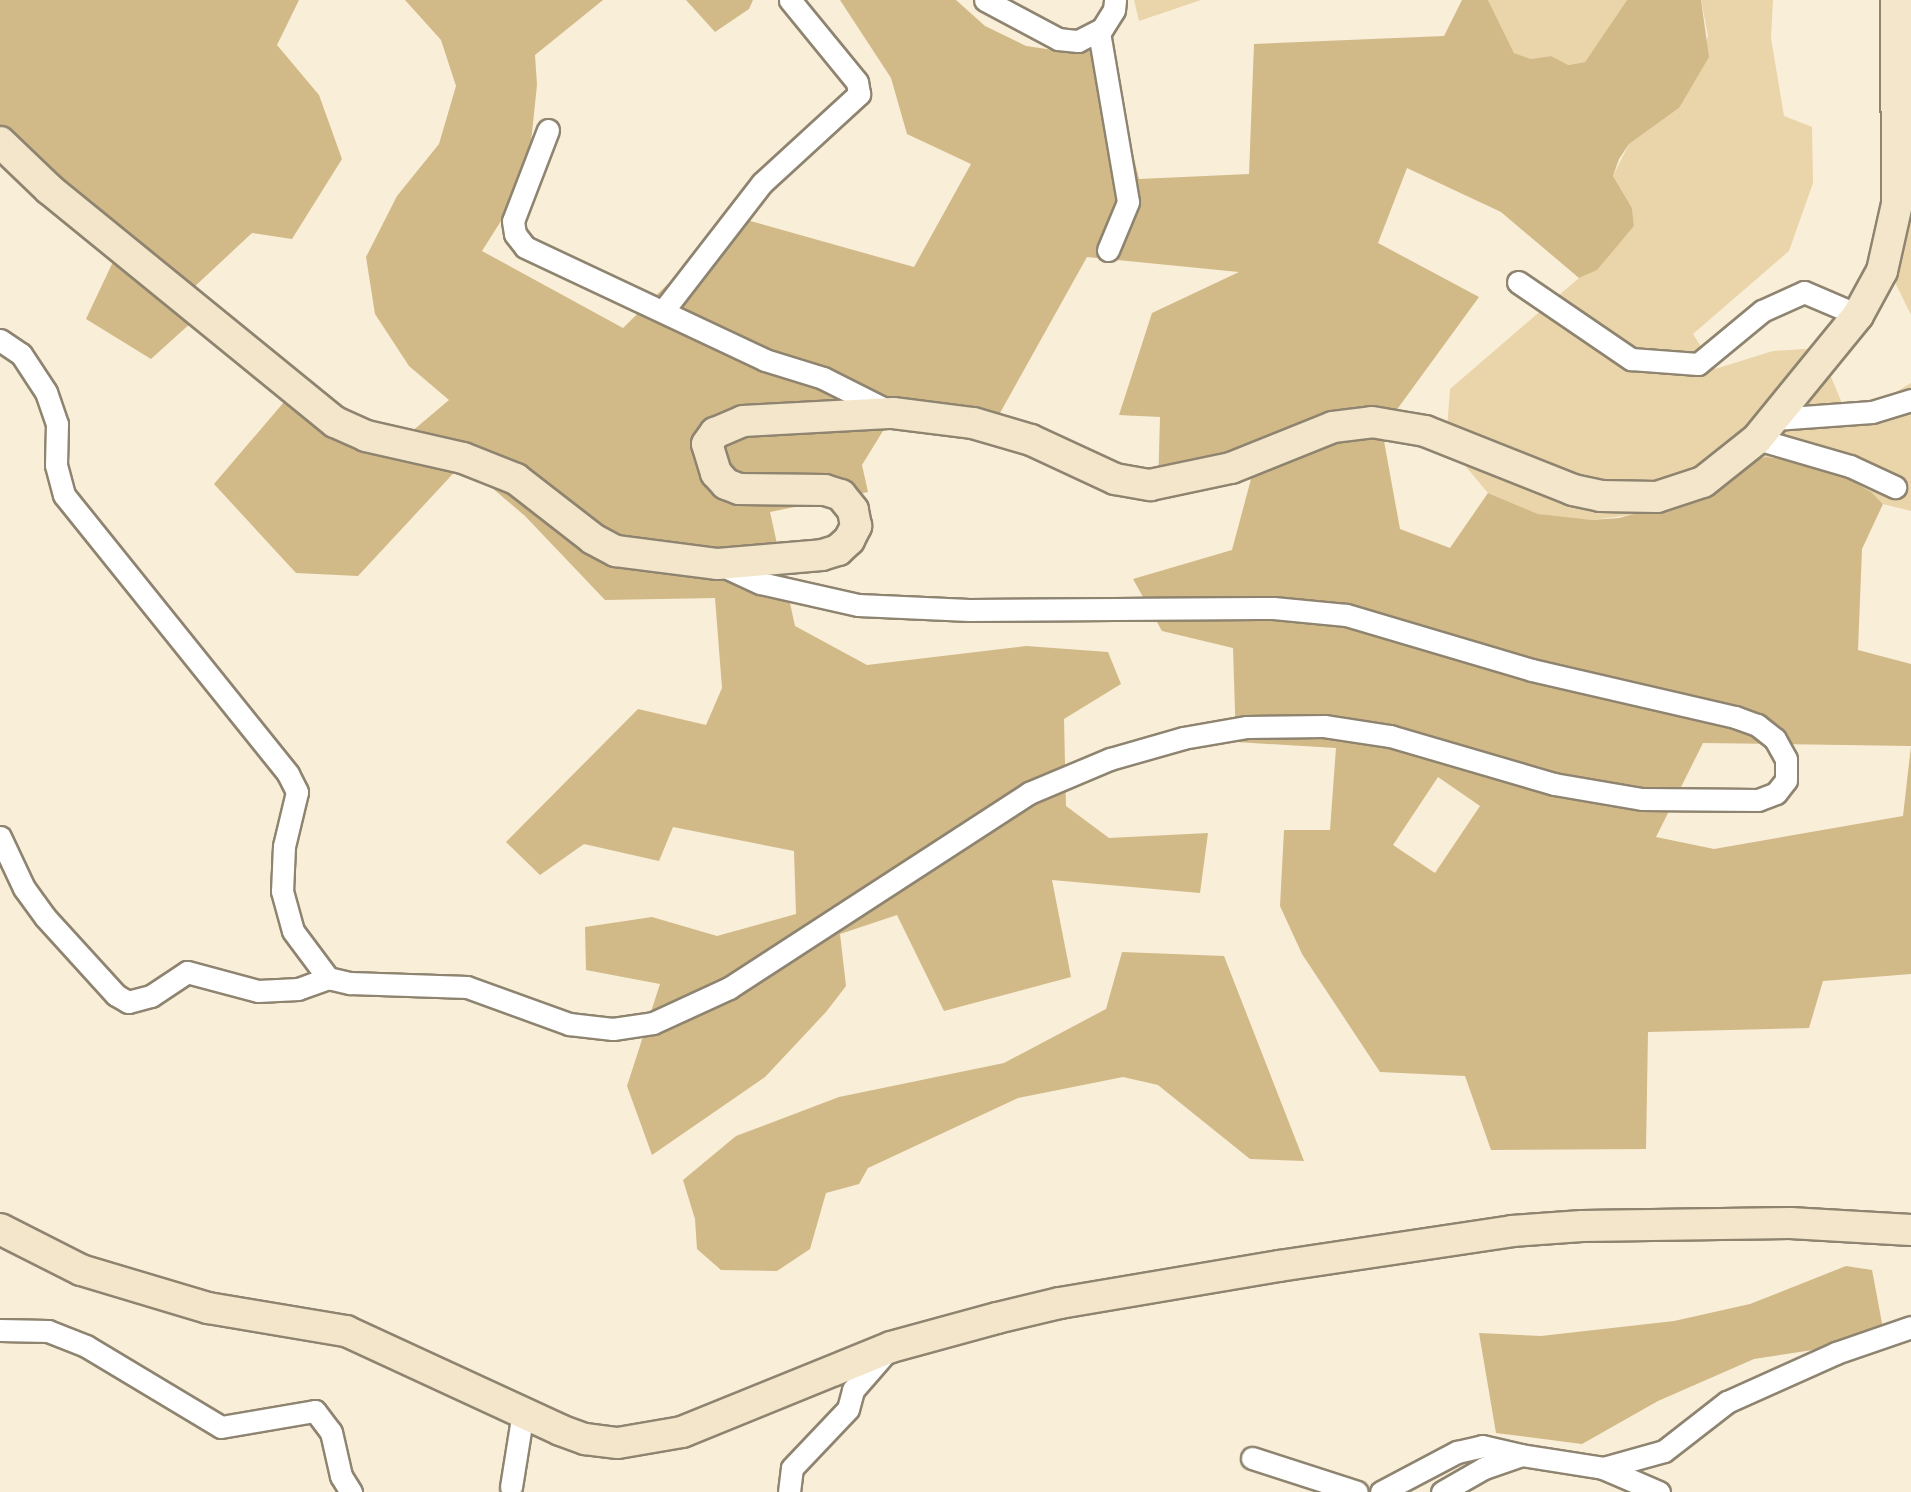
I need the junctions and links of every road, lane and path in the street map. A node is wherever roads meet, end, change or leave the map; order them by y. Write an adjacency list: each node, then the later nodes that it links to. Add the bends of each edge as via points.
1 (790, 0): 10 (street, via 857,82 859,94 762,183)
2 (985, 0): 5 (street, via 1058,39 1079,41)
3 (1115, 0): 5 (street, via 1114,10)
4 (1896, 0): 11 (street, via 1897,204 1882,271)
5 (1099, 32): 8 (street, via 1116,110 1128,202)
6 (548, 130): 10 (street, via 513,220 515,234 525,247 543,257)
7 (0, 142): 17 (street, via 49,189 335,422 366,436 463,458 516,479 593,539 616,551)
8 (1108, 250)
9 (1518, 282): 11 (street, via 1631,359 1698,364 1762,311 1804,292)
10 (663, 311): 14 (street, via 765,360 823,378)
11 (1857, 315): 15 (street)
12 (0, 340): 19 (street, via 21,354 46,392 57,424 56,465 64,495 288,774 297,792 284,846 282,891 293,931)
13 (1911, 400): 15 (street, via 1872,412)
14 (893, 413): 15 (street, via 996,427 1115,479 1150,485 1231,468 1334,428 1372,422 1425,430 1573,490 1601,496 1657,497 1703,482); 17 (street, via 743,421 715,433 707,455 726,484 841,495 853,510 856,526 838,550 822,555)
15 (1766, 429): 16 (street)
16 (1895, 487)
17 (719, 564): 19 (street, via 760,583 858,605 969,610 1273,608 1346,615 1611,690 1757,725 1775,739 1786,759 1786,780 1776,793 1758,800 1642,799 1553,784 1390,736 1324,726 1247,727 1183,738 1110,760 1029,793 729,988 653,1023 613,1029 569,1024 467,987 350,983)
18 (0, 837): 19 (street, via 24,888 45,917 116,995 128,1002 151,996 187,972 258,991 298,989)
19 (328, 978)
20 (0, 1229): 25 (street, via 81,1270 131,1285 249,1317 346,1331)
21 (1911, 1230): 24 (street, via 1790,1223 1512,1231 1060,1303)
22 (1911, 1327): 28 (street, via 1836,1353 1727,1402 1664,1451)
23 (0, 1330): 30 (street, via 48,1331 86,1346 221,1427 315,1411 331,1432 341,1476)
24 (891, 1347): 25 (street, via 650,1441 585,1439); 31 (street, via 853,1390 848,1409 792,1468)
25 (523, 1412): 29 (street)
26 (1521, 1455): 28 (street); 33 (street, via 1482,1446 1457,1452); 34 (street, via 1484,1468)
27 (1252, 1458): 32 (street)
28 (1603, 1468): 35 (street)
29 (511, 1487)
30 (351, 1492)
31 (789, 1492)
32 (1357, 1492)
33 (1381, 1492)
34 (1442, 1492)
35 (1659, 1492)

